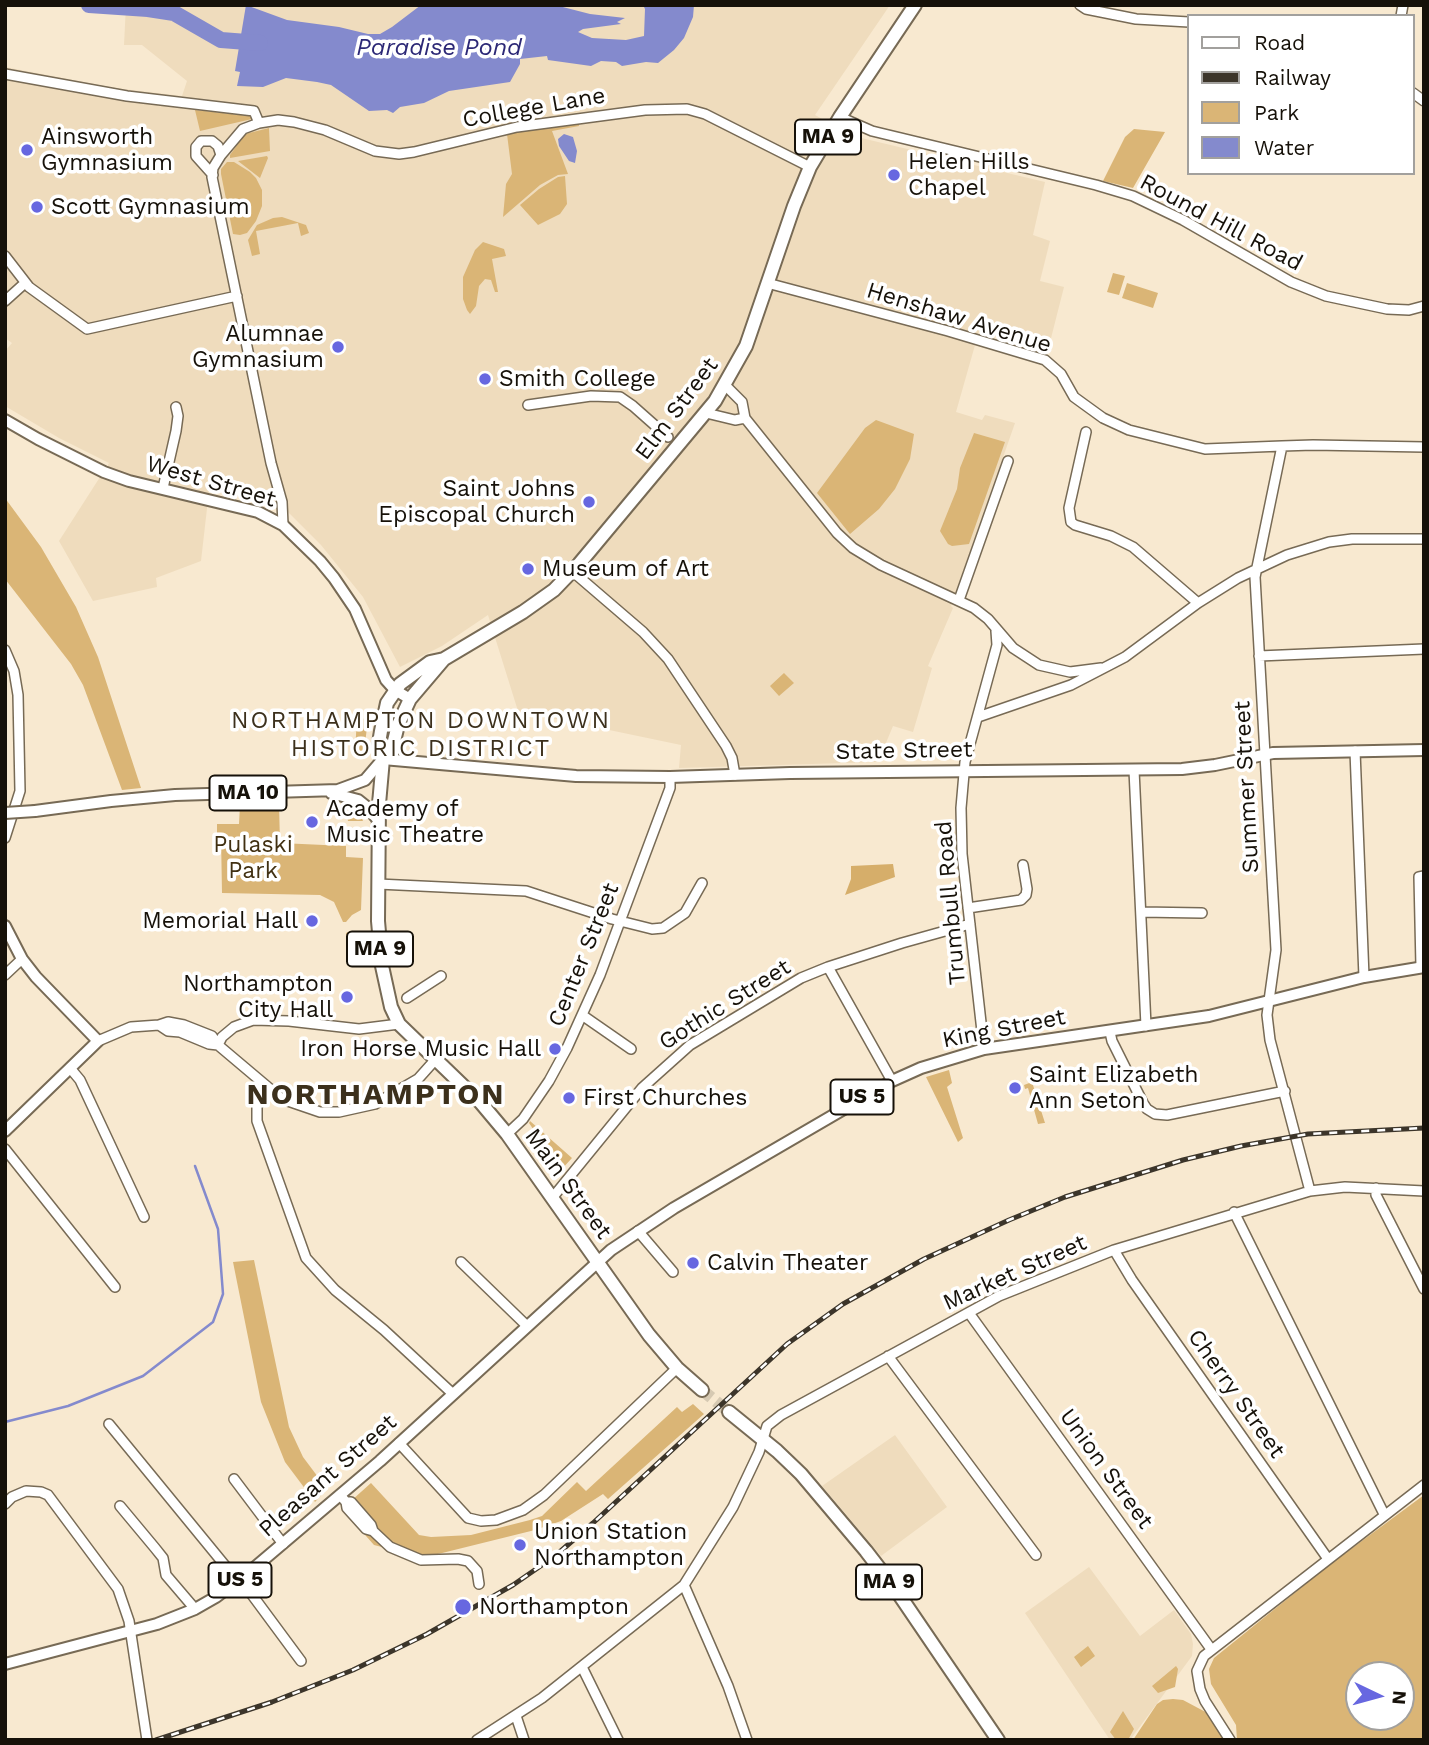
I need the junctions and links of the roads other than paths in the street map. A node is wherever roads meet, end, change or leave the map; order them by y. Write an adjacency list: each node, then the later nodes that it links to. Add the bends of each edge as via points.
1 (915, 5): 5 (highway, Elm Street / MA 9)
2 (1080, 5): 3 (street, via 1136,19)
3 (1188, 22)
4 (5, 74): 6 (street, via 127,96 254,111)
5 (840, 117): 8 (highway, Elm Street / MA 9); 15 (street, Round Hill Road, via 872,131 1133,196 1285,279 1326,296 1387,309)
6 (259, 123): 7 (street, via 240,131); 8 (street, College Lane, via 300,123 374,151 399,154 517,127 687,109)
7 (221, 155): 9 (street); 9 (street, via 212,141 201,141 196,147 196,156)
8 (810, 167): 12 (highway, Elm Street / MA 9)
9 (212, 175): 13 (street)
10 (5, 256): 11 (street)
11 (25, 283): 13 (street, via 87,329); 14 (street)
12 (767, 283): 16 (highway, Elm Street / MA 9, via 746,346); 24 (street, Henshaw Avenue, via 1045,360 1061,374 1074,397 1129,430 1205,449)
13 (237, 296): 28 (street, via 282,502)
14 (5, 301)
15 (1424, 306)
16 (726, 386): 19 (highway, Elm Street / MA 9); 20 (street, via 742,402)
17 (528, 405): 23 (street, via 591,396 620,397)
18 (176, 407): 27 (street, via 176,431)
19 (706, 413): 20 (street); 31 (highway, Elm Street / MA 9)
20 (745, 418): 32 (street, via 848,543 881,565)
21 (5, 420): 27 (main road, West Street, via 104,472)
22 (1086, 432): 33 (street, via 1069,508 1071,522 1133,547)
23 (668, 437)
24 (1282, 446): 25 (street, Henshaw Avenue); 30 (street, Summer Street)
25 (1424, 447)
26 (1008, 461): 32 (street)
27 (163, 488): 28 (main road, West Street, via 258,512)
28 (283, 525): 40 (main road, West Street, via 334,578 355,609 386,680)
29 (1424, 539): 30 (street, via 1329,542)
30 (1256, 569): 33 (street); 37 (street, Summer Street)
31 (572, 572): 38 (highway, Elm Street / MA 9, via 536,604); 49 (street, via 660,649 726,746)
32 (959, 600): 34 (street, via 988,619)
33 (1198, 603): 39 (street, via 1133,651)
34 (996, 631): 39 (street, via 1020,653 1048,668 1070,672); 42 (street, Trumbull Road, via 997,645)
35 (1424, 649): 37 (street)
36 (5, 650): 54 (street, via 18,695 20,791)
37 (1259, 656): 45 (street, Summer Street)
38 (444, 659): 40 (highway, Elm Street / MA 9, via 430,662); 41 (highway, Elm Street)
39 (1101, 668): 42 (street, via 1071,685)
40 (395, 690): 41 (main road, West Street); 46 (highway, Main Street / MA 9, via 382,725 379,743)
41 (410, 699): 46 (highway, Main Street)
42 (978, 717): 48 (street, Trumbull Road)
43 (1424, 750): 44 (main road, State Street)
44 (1355, 751): 45 (main road, State Street); 70 (street)
45 (1264, 755): 47 (main road, State Street, via 1207,766); 72 (street, Summer Street, via 1276,950)
46 (383, 759): 50 (main road, State Street, via 576,776); 51 (main road, MA 10, via 361,783); 53 (highway, Main Street)
47 (1134, 770): 48 (main road, State Street); 60 (street)
48 (964, 771): 49 (main road, State Street); 59 (street, Trumbull Road, via 961,832)
49 (735, 775): 50 (main road, State Street)
50 (670, 777): 62 (street, Center Street, via 670,788)
51 (321, 791): 52 (main road, MA 10, bridge, via 175,795); 53 (main road, MA 10, via 358,800)
52 (5, 813)
53 (379, 821): 58 (highway, Main Street / MA 9)
54 (5, 838)
55 (1023, 865): 59 (street, via 1027,889 1021,900)
56 (1424, 876): 67 (street, via 1419,877)
57 (702, 883): 62 (street, via 685,913 663,928)
58 (378, 884): 62 (street, via 526,891); 74 (highway, Main Street / MA 9, via 382,966)
59 (968, 908): 63 (street, Trumbull Road)
60 (1141, 912): 61 (street); 75 (street)
61 (1202, 913)
62 (620, 921): 73 (street, Center Street)
63 (970, 924): 66 (street, Gothic Street); 80 (street, Trumbull Road)
64 (5, 926): 65 (main road)
65 (22, 959): 68 (street); 77 (main road)
66 (828, 967): 83 (street); 92 (street, Gothic Street, via 774,992 690,1045 642,1088)
67 (1423, 967): 70 (main road, King Street / US 5)
68 (5, 975)
69 (441, 976): 71 (street)
70 (1364, 977): 72 (main road, King Street / US 5)
71 (407, 998)
72 (1269, 1002): 75 (main road, King Street / US 5); 85 (street, Summer Street, via 1269,1035)
73 (582, 1015): 79 (street); 87 (street, Center Street, via 549,1081)
74 (399, 1024): 78 (street, via 359,1029 253,1020 234,1027); 81 (highway, Main Street / MA 9)
75 (1146, 1026): 76 (main road, King Street / US 5)
76 (1110, 1031): 80 (main road, King Street / US 5); 85 (street, via 1143,1103 1155,1114)
77 (98, 1041): 78 (street, via 131,1027 168,1021 212,1036); 82 (main road)
78 (218, 1045): 84 (street)
79 (631, 1049)
80 (984, 1049): 83 (main road, King Street / US 5)
81 (435, 1060): 84 (street, via 418,1079 375,1104 339,1112 306,1109); 87 (highway, Main Street / MA 9)
82 (70, 1068): 86 (main road); 94 (street, via 80,1080)
83 (892, 1081): 95 (main road, King Street / US 5)
84 (268, 1089): 107 (street, via 257,1106 257,1121 306,1258 335,1290)
85 (1284, 1091): 90 (street, Summer Street)
86 (5, 1131)
87 (507, 1134): 92 (highway, Main Street / MA 9)
88 (5, 1149): 100 (street)
89 (1376, 1188): 90 (street, Market Street); 91 (street, Market Street); 101 (street)
90 (1310, 1191): 93 (street, Market Street)
91 (1424, 1191)
92 (553, 1197): 97 (highway, Main Street / MA 9)
93 (1234, 1212): 96 (street, Market Street); 117 (street)
94 (144, 1217)
95 (638, 1231): 97 (main road, King Street / US 5); 99 (street)
96 (1114, 1250): 102 (street, Market Street, via 1019,1287); 120 (street, Cherry Street)
97 (597, 1261): 103 (main road, Pleasant Street / US 5); 105 (highway, Main Street / MA 9)
98 (461, 1262): 103 (street)
99 (673, 1272)
100 (116, 1287)
101 (1424, 1289)
102 (969, 1313): 104 (street, Market Street); 126 (street, Union Street)
103 (526, 1325): 107 (main road, Pleasant Street / US 5)
104 (888, 1356): 110 (street, Market Street, via 780,1415 767,1426); 119 (street)
105 (677, 1368): 106 (highway, Main Street / MA 9); 111 (street, via 533,1503 496,1520 475,1521 463,1514)
106 (702, 1390)
107 (453, 1394): 111 (main road, Pleasant Street / US 5)
108 (729, 1412): 110 (highway, MA 9)
109 (109, 1424): 121 (street)
110 (763, 1439): 123 (street, Market Street, via 729,1516); 136 (highway, MA 9, via 801,1474 866,1551)
111 (399, 1443): 114 (main road, Pleasant Street / US 5)
112 (234, 1479): 118 (street)
113 (1424, 1485): 117 (street)
114 (343, 1498): 118 (main road, Pleasant Street / US 5); 122 (street, via 390,1547 426,1561 468,1561 477,1571)
115 (5, 1504): 125 (street, via 26,1491 48,1495 118,1589)
116 (120, 1506): 124 (street, via 155,1548 166,1575)
117 (1384, 1514): 120 (street)
118 (284, 1544): 121 (main road, Pleasant Street / US 5)
119 (1036, 1555)
120 (1328, 1559): 126 (street)
121 (239, 1581): 124 (main road, Pleasant Street / US 5); 127 (street)
122 (479, 1584)
123 (684, 1585): 129 (street, Market Street); 135 (street)
124 (195, 1609): 125 (main road, Pleasant Street / US 5)
125 (131, 1632): 128 (main road, Pleasant Street / US 5); 131 (street)
126 (1211, 1648): 137 (street, via 1199,1664 1197,1677 1205,1701)
127 (301, 1661)
128 (5, 1664)
129 (582, 1667): 130 (street, Market Street); 134 (street)
130 (516, 1717): 132 (street, Market Street); 133 (street)
131 (147, 1740)
132 (477, 1740)
133 (524, 1740)
134 (618, 1740)
135 (747, 1740)
136 (998, 1740)
137 (1230, 1740)

